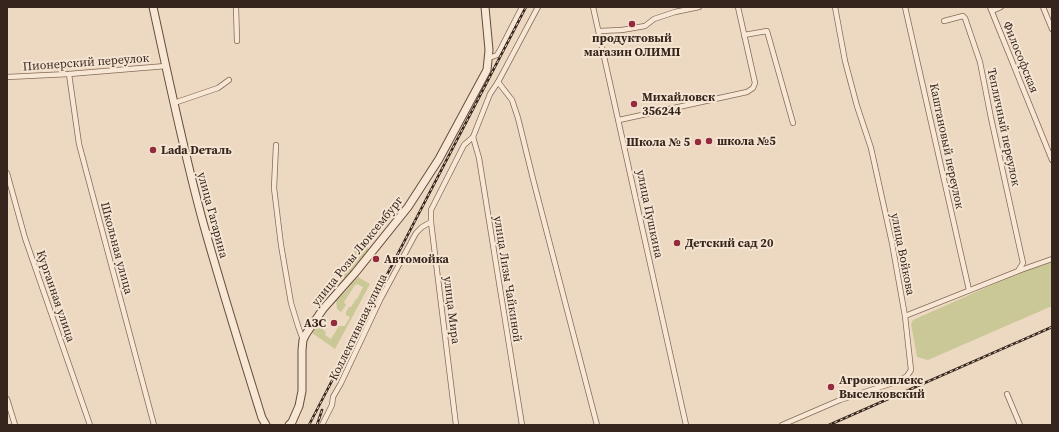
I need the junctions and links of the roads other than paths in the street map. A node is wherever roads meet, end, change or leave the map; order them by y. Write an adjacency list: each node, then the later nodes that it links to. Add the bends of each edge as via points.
1 (154, 7): 20 (main road, улица Гагарина)
2 (236, 7): 18 (street)
3 (485, 7): 19 (main road, улица Розы Люксембург)
4 (522, 7): 19 (street, via 497,55)
5 (538, 7): 24 (street)
6 (594, 7): 16 (street, улица Пушкина)
7 (699, 7): 16 (street, via 654,19 645,26)
8 (738, 7): 17 (street)
9 (835, 7): 36 (street, улица Войкова, via 845,61 871,148)
10 (906, 7): 35 (street, Каштановый переулок)
11 (1001, 7): 13 (street)
12 (1043, 7): 15 (street)
13 (991, 9): 30 (street, Философская)
14 (944, 21): 34 (street, Тепличный переулок, via 963,16 965,18 980,62 1023,263)
15 (1052, 28)
16 (599, 31): 26 (street, улица Пушкина)
17 (744, 35): 26 (street, via 753,88 740,94); 27 (street, via 767,31)
18 (237, 41)
19 (489, 58): 37 (main road, улица Розы Люксембург, via 484,76 439,159 408,208 323,309)
20 (166, 66): 21 (street, Пионерский переулок); 25 (main road, улица Гагарина)
21 (69, 74): 22 (street, Пионерский переулок); 42 (street, Школьная улица, via 79,144)
22 (7, 78)
23 (229, 80): 25 (street, via 218,88)
24 (498, 82): 28 (street, улица Мира, via 490,94); 48 (street, via 512,100 518,118)
25 (174, 103): 43 (main road, улица Гагарина, via 204,226)
26 (619, 120): 49 (street, улица Пушкина)
27 (793, 123)
28 (473, 137): 32 (street, улица Мира, via 464,145 431,210); 47 (street, улица Лизы Чайкиной, via 479,158)
29 (276, 145): 37 (street, via 274,188 281,245 291,303)
30 (1052, 160)
31 (7, 173): 41 (street, Курганная улица, via 25,238)
32 (431, 222): 45 (street, Коллективная улица, via 416,233 380,300); 46 (street, улица Мира)
33 (1052, 259): 34 (street)
34 (1018, 271): 35 (street)
35 (969, 290): 36 (street)
36 (905, 316): 50 (street, улица Войкова, via 911,370 907,376 899,381 840,400)
37 (304, 340): 44 (main road, улица Розы Люксембург, via 302,391 299,406)
38 (1007, 394): 51 (street)
39 (7, 399): 40 (street)
40 (15, 425)
41 (90, 425)
42 (154, 425)
43 (266, 425)
44 (289, 425)
45 (322, 425)
46 (456, 425)
47 (522, 425)
48 (598, 425)
49 (686, 425)
50 (782, 425)
51 (1020, 425)

